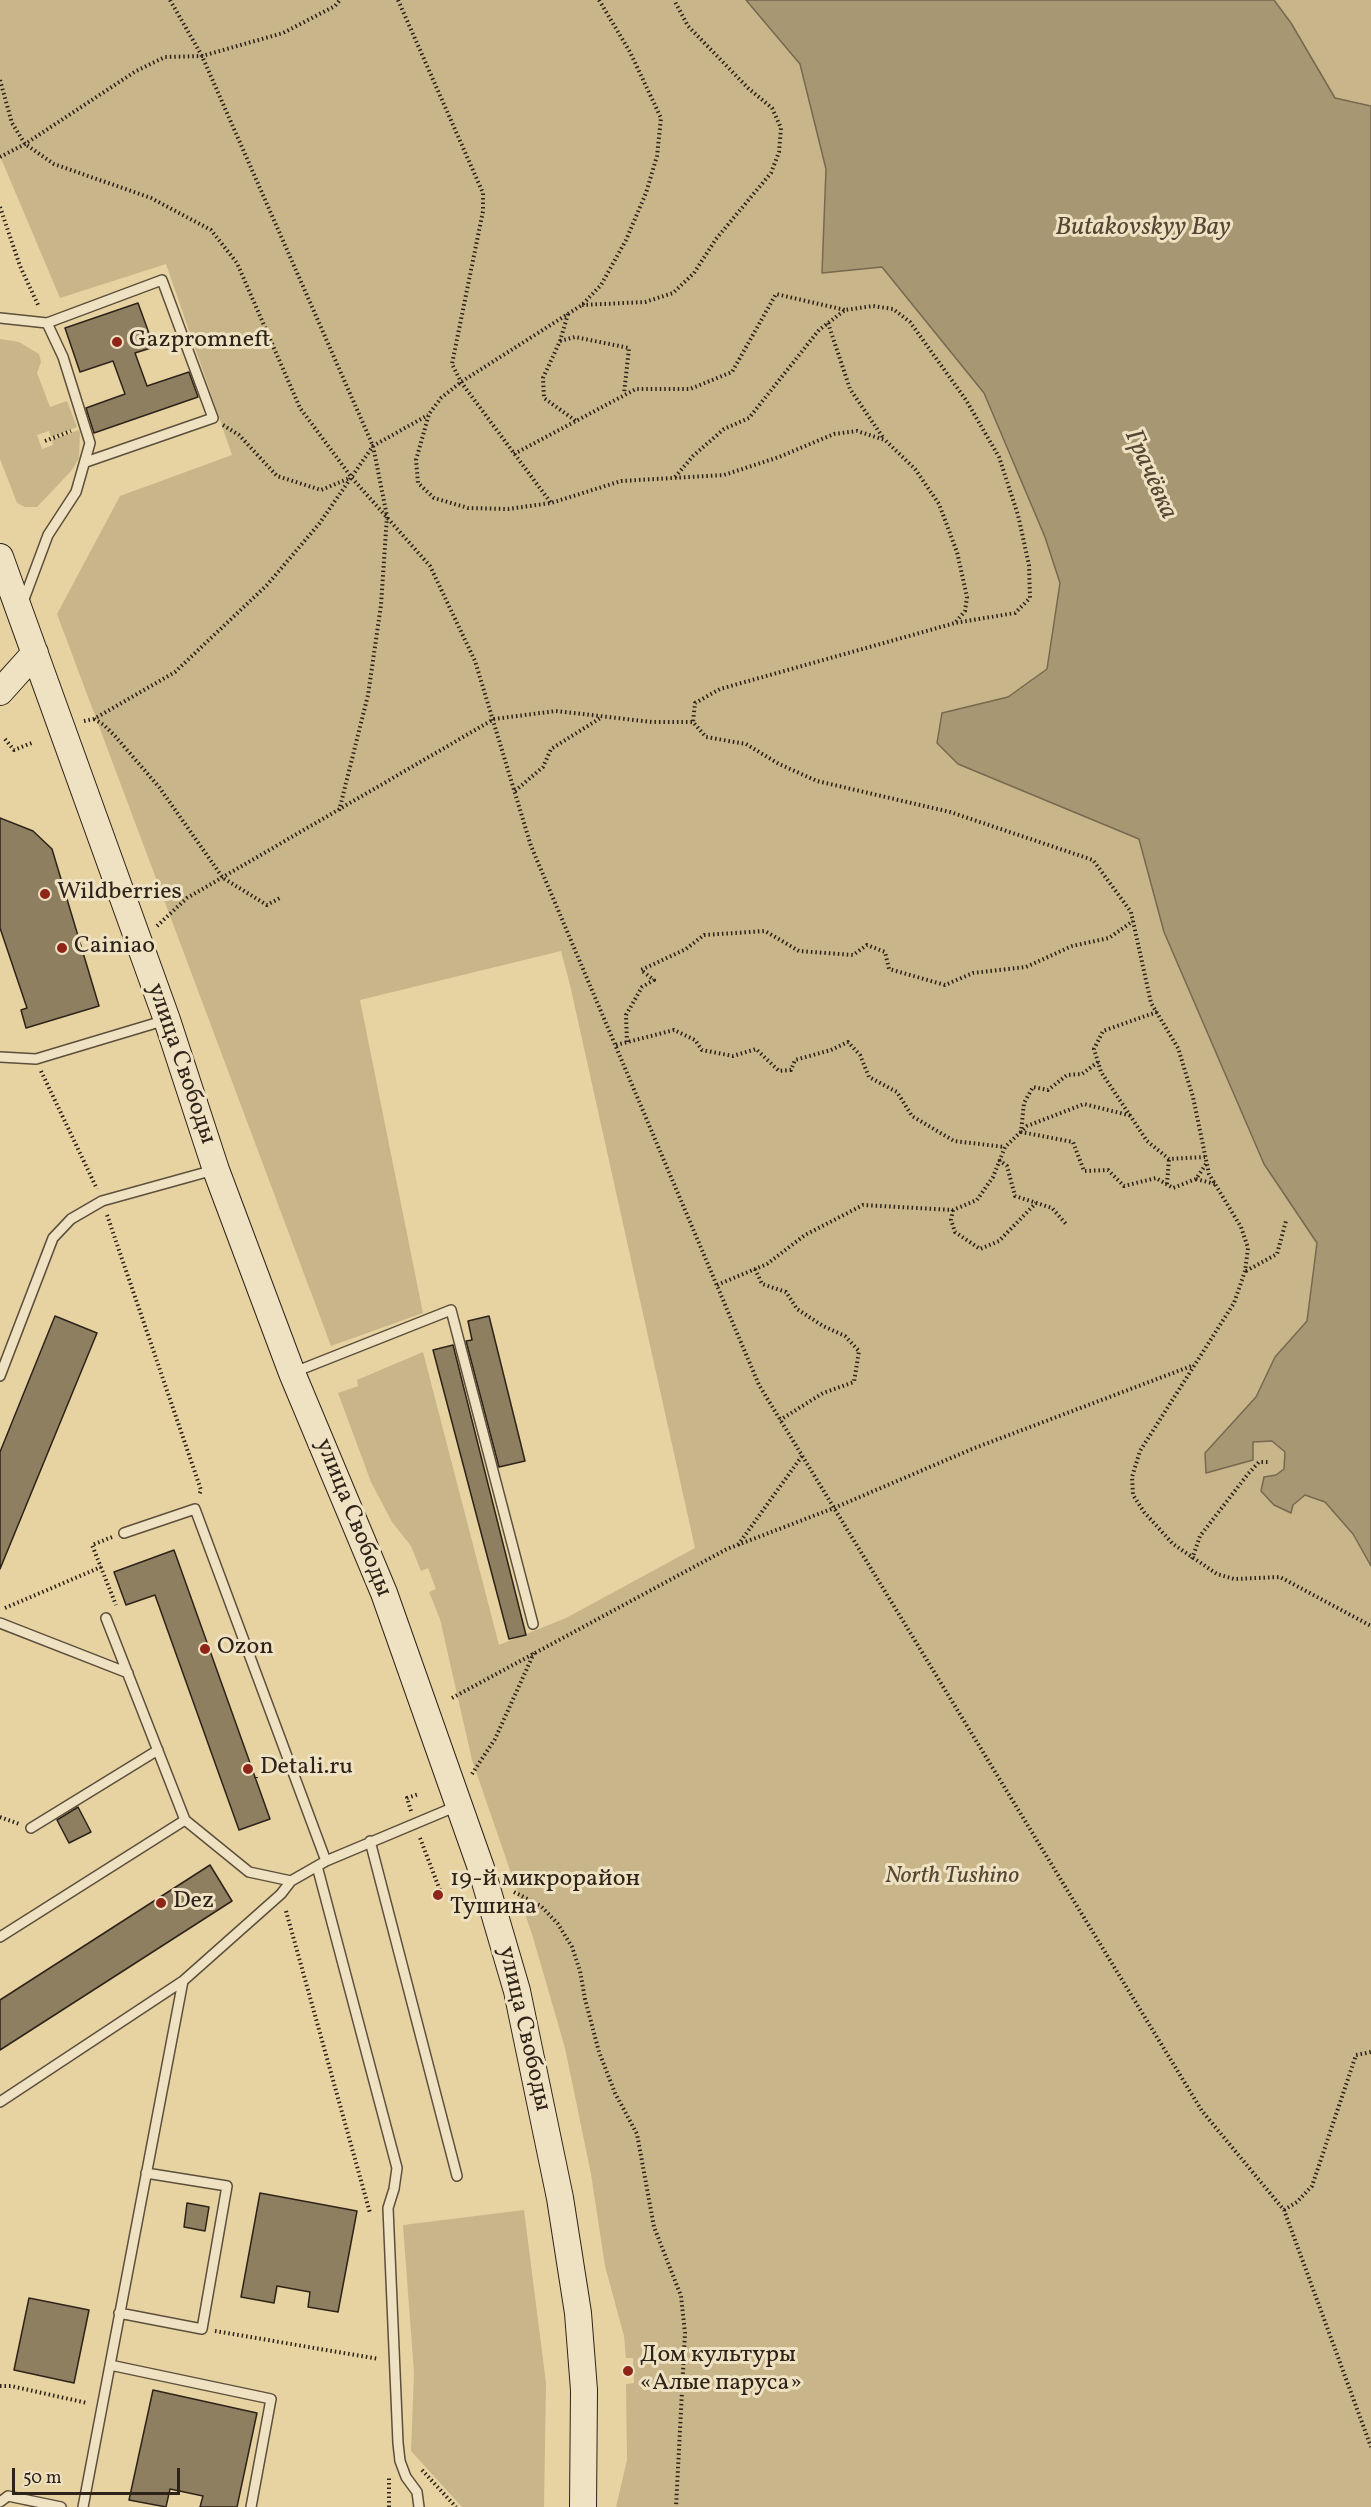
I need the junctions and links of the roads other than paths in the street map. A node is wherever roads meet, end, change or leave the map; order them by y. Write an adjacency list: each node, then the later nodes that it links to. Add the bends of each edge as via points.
1 (0, 318): 2 (lane)
2 (47, 323): 3 (lane, via 86,426 90,443); 3 (lane, via 162,280 213,418)
3 (86, 462): 5 (lane, via 76,492 48,535)
4 (0, 557): 5 (main road, улица Свободы)
5 (20, 613): 6 (main road, улица Свободы)
6 (36, 653): 7 (main road); 8 (main road, улица Свободы)
7 (0, 692)
8 (167, 1020): 9 (lane, via 36,1059); 10 (main road, улица Свободы)
9 (0, 1057)
10 (216, 1170): 11 (main road, улица Свободы); 12 (lane, via 102,1201 71,1219 53,1238)
11 (292, 1373): 16 (lane, via 451,1310); 19 (main road, улица Свободы, via 384,1593)
12 (0, 1376)
13 (124, 1533): 23 (lane, via 195,1509)
14 (106, 1618): 17 (lane)
15 (0, 1623): 17 (lane)
16 (533, 1624)
17 (128, 1672): 18 (lane)
18 (158, 1750): 20 (lane); 21 (lane)
19 (459, 1805): 22 (lane); 37 (main road, улица Свободы, via 517,1990 560,2198 578,2313 584,2390)
20 (185, 1820): 24 (lane, via 249,1872); 25 (lane)
21 (31, 1828)
22 (370, 1841): 23 (lane); 29 (lane)
23 (321, 1863): 24 (lane); 36 (lane, via 397,2168 388,2208 398,2443 400,2462 417,2492)
24 (291, 1881): 26 (lane)
25 (0, 1937)
26 (183, 1981): 27 (lane); 28 (lane)
27 (0, 2102)
28 (146, 2172): 30 (lane); 30 (lane, via 227,2186 202,2329)
29 (457, 2176)
30 (119, 2313): 31 (lane)
31 (110, 2366): 34 (lane); 35 (lane, via 271,2399)
32 (0, 2502): 33 (lane, via 8,2496)
33 (61, 2507)
34 (83, 2507)
35 (251, 2507)
36 (419, 2507)
37 (583, 2507)

